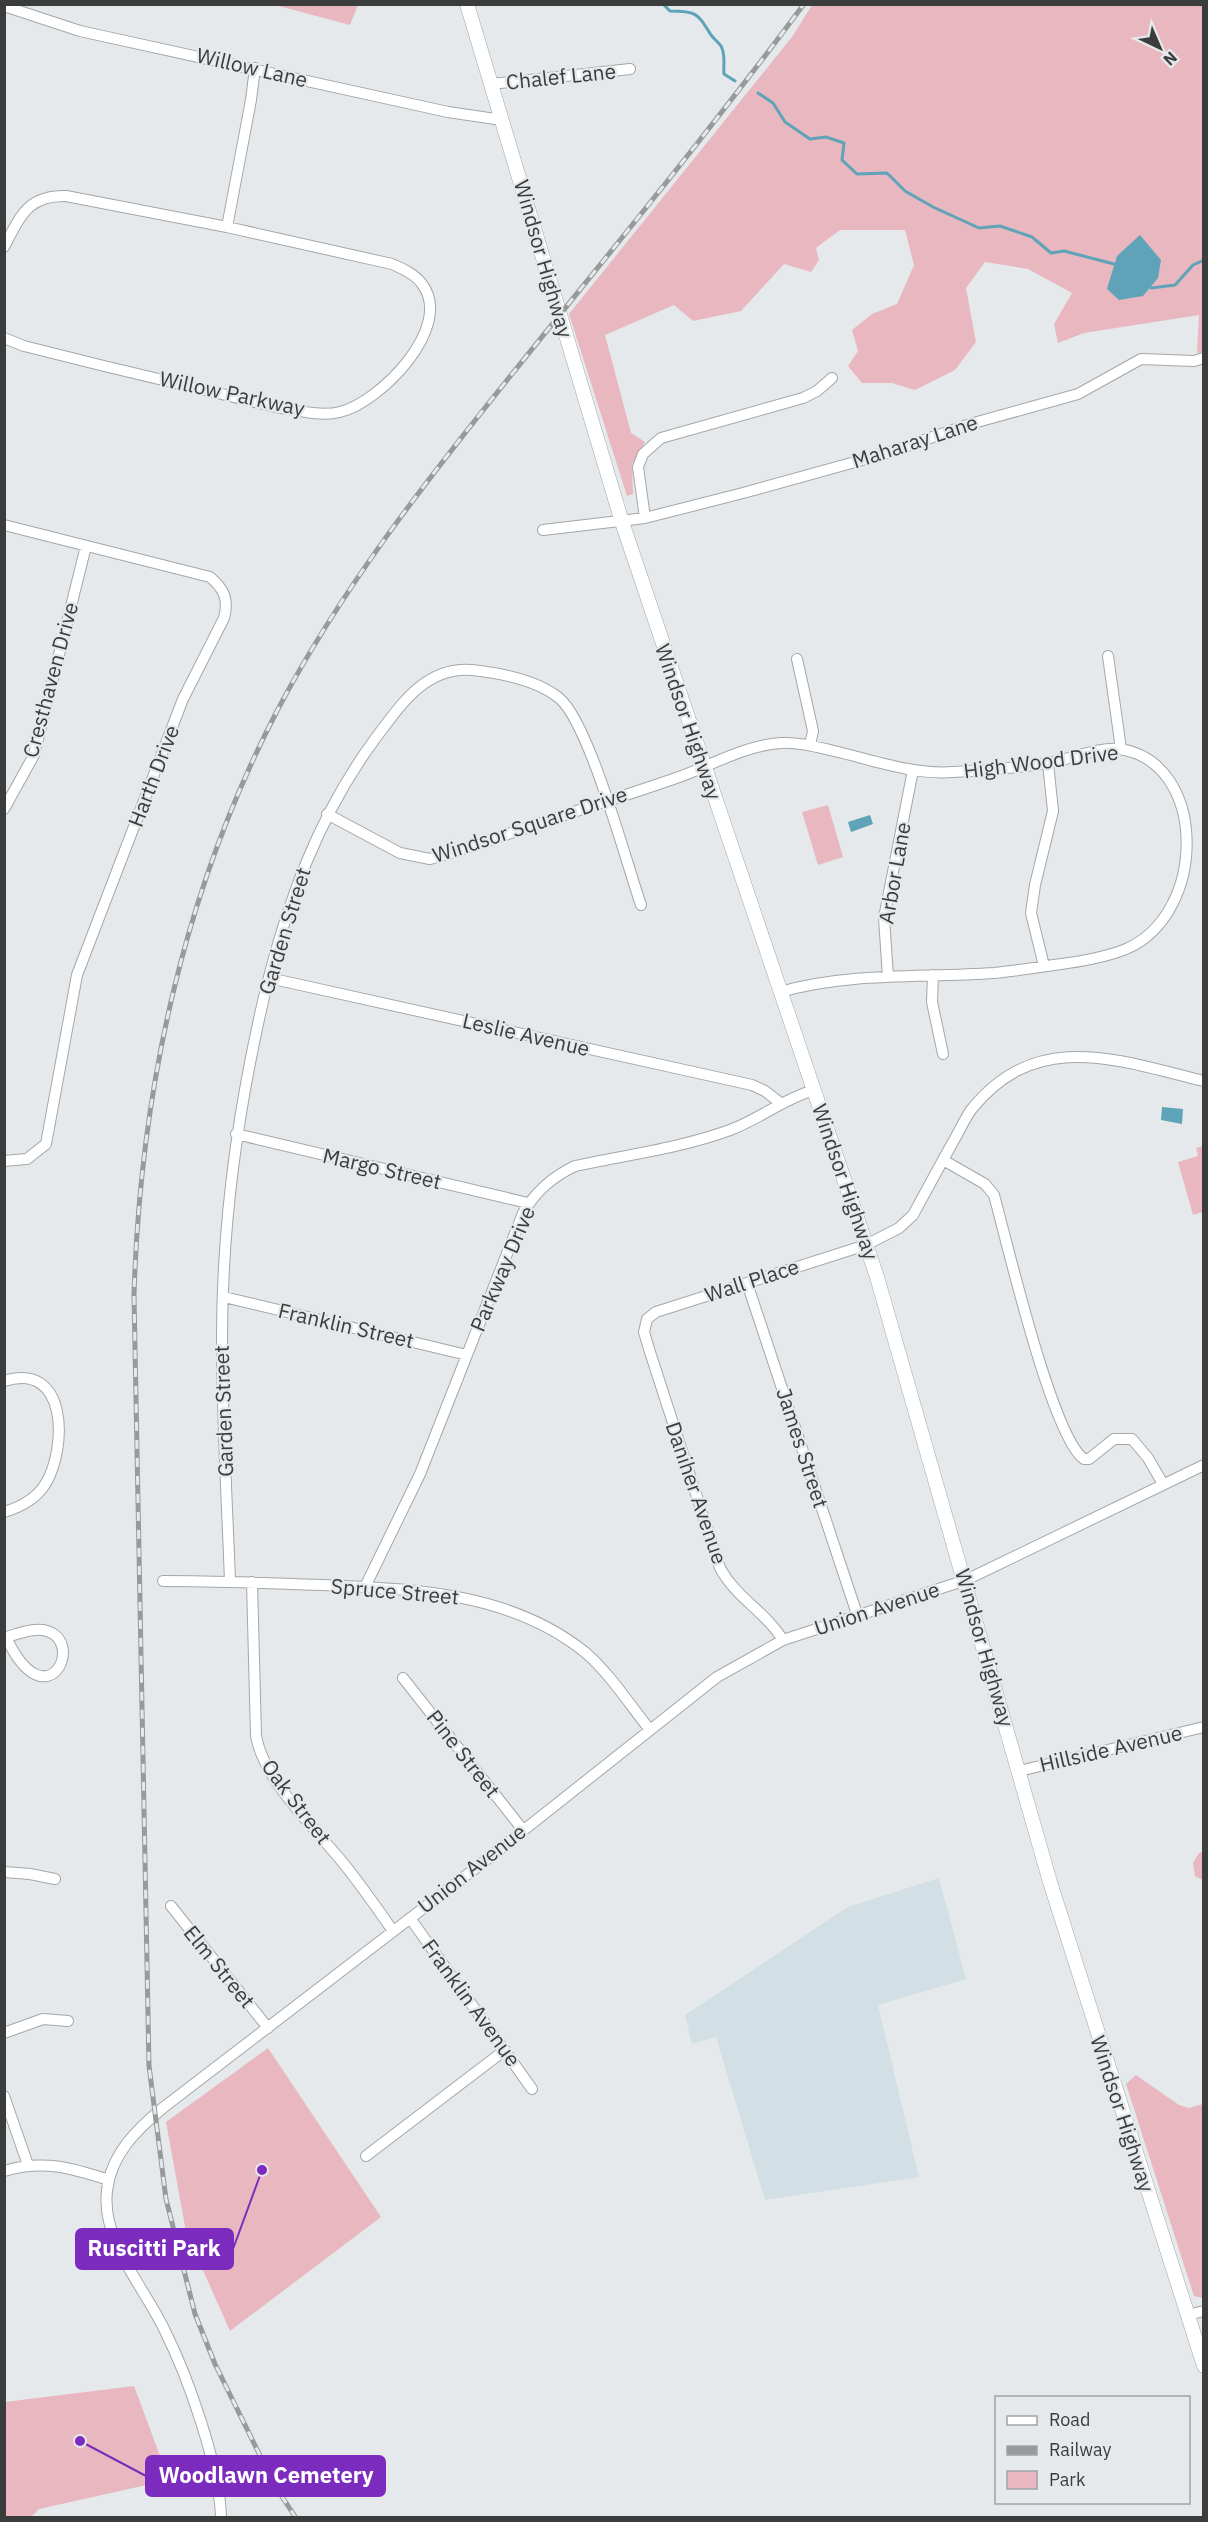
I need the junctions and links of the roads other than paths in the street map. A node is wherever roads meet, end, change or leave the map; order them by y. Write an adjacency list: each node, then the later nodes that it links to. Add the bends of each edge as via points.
1 (467, 4): 5 (main road, Windsor Highway)
2 (5, 5): 3 (street, Willow Lane, via 80,31)
3 (255, 68): 6 (street, Willow Lane, via 448,112); 7 (street)
4 (630, 69): 5 (street, Chalef Lane)
5 (492, 84): 6 (main road, Windsor Highway)
6 (502, 120): 13 (main road, Windsor Highway)
7 (227, 227): 8 (street, Willow Parkway, via 52,196 28,207); 9 (street, Willow Parkway, via 369,258 410,272 429,296 429,316 411,359 354,407 326,413 276,407)
8 (4, 247)
9 (4, 338)
10 (1203, 358): 12 (street, Maharay Lane, via 1141,359 1078,394 970,424 884,454)
11 (832, 378): 12 (street, via 802,398 661,438 643,454 638,467)
12 (645, 518): 13 (street, Maharay Lane)
13 (622, 522): 15 (street, Maharay Lane); 22 (main road, Windsor Highway)
14 (4, 525): 16 (street, Harth Drive)
15 (543, 530)
16 (86, 546): 26 (street, Cresthaven Drive, via 34,755); 41 (street, Harth Drive, via 210,577 220,586 228,604 183,699 77,975 46,1144 27,1160)
17 (1108, 656): 20 (street)
18 (797, 659): 19 (street, via 813,731)
19 (810, 746): 22 (street, High Wood Drive, via 780,743 755,747); 23 (street, High Wood Drive)
20 (1121, 749): 21 (street, High Wood Drive); 24 (street, High Wood Drive, via 1163,764)
21 (1048, 763): 23 (street, High Wood Drive, via 948,773); 30 (street, via 1053,811 1030,913)
22 (703, 767): 25 (street, Windsor Square Drive); 34 (main road, Windsor Highway)
23 (913, 770): 32 (street, Arbor Lane, via 884,918)
24 (1182, 779)
25 (606, 801): 27 (street, Windsor Square Drive, via 430,859 400,853); 27 (street, Garden Street, via 582,729 560,698 538,685 463,670 436,675 409,697 353,769); 29 (street, Garden Street)
26 (4, 809)
27 (327, 814): 33 (street, Garden Street, via 299,879)
28 (1194, 878): 30 (street, via 1179,905 1155,933 1139,944)
29 (641, 905)
30 (1044, 966): 31 (street, via 995,973)
31 (933, 975): 32 (street); 35 (street, via 932,1002)
32 (888, 977): 34 (street, via 813,982)
33 (269, 978): 38 (street, Leslie Avenue, via 752,1085); 39 (street, Garden Street)
34 (780, 992): 37 (main road, Windsor Highway)
35 (943, 1054)
36 (1203, 1080): 40 (street, Wall Place, via 1104,1057 1065,1056 1038,1061 993,1086 970,1112)
37 (814, 1090): 38 (street, Parkway Drive); 43 (main road, Windsor Highway)
38 (779, 1102): 42 (street, Parkway Drive, via 743,1124 709,1137 575,1166 558,1174)
39 (236, 1134): 42 (street, Margo Street); 45 (street, Garden Street)
40 (943, 1160): 43 (street, Wall Place, via 907,1222); 50 (street, via 985,1184 994,1195 1047,1388 1075,1451 1089,1459 1114,1439 1132,1440)
41 (4, 1161)
42 (528, 1203): 47 (street, Parkway Drive)
43 (866, 1245): 44 (street, Wall Place); 52 (main road, Windsor Highway)
44 (747, 1283): 46 (street, Wall Place, via 657,1312); 57 (street, James Street)
45 (224, 1297): 47 (street, Franklin Street); 54 (street, Garden Street)
46 (645, 1325): 59 (street, Daniher Avenue, via 652,1360 720,1568 732,1588 771,1622)
47 (467, 1355): 56 (street, Parkway Drive, via 420,1473)
48 (4, 1381): 51 (street, via 33,1380 51,1391 59,1427 56,1457 46,1484 33,1498)
49 (1203, 1465): 50 (street, Union Avenue)
50 (1163, 1484): 52 (street, Union Avenue)
51 (4, 1512)
52 (966, 1580): 57 (street, Union Avenue); 63 (main road, Windsor Highway)
53 (163, 1581): 54 (street, Spruce Street)
54 (230, 1581): 55 (street, Spruce Street)
55 (252, 1582): 56 (street, Spruce Street); 69 (street, Oak Street, via 254,1714 261,1756)
56 (365, 1587): 62 (street, Spruce Street, via 452,1594 543,1626 588,1655)
57 (857, 1614): 59 (street, Union Avenue)
58 (5, 1637): 58 (street, via 48,1631 59,1643 61,1667 46,1676 32,1673)
59 (783, 1640): 62 (street, Union Avenue, via 717,1677)
60 (403, 1678): 64 (street, Pine Street)
61 (1203, 1727): 63 (street, Hillside Avenue)
62 (650, 1730): 64 (street, Union Avenue)
63 (1018, 1771): 81 (main road, Windsor Highway, via 1083,1992)
64 (523, 1830): 68 (street, Union Avenue)
65 (4, 1872): 66 (street)
66 (55, 1879)
67 (171, 1906): 71 (street, Elm Street)
68 (410, 1918): 69 (street, Union Avenue); 73 (street, Franklin Avenue)
69 (393, 1931): 71 (street, Union Avenue)
70 (68, 2021): 72 (street, via 43,2019)
71 (268, 2028): 79 (street, Union Avenue, via 132,2135 118,2155)
72 (4, 2033)
73 (505, 2050): 74 (street, Franklin Avenue); 76 (street)
74 (532, 2089)
75 (4, 2096): 77 (street)
76 (366, 2156)
77 (28, 2165): 78 (street); 79 (street, via 65,2166)
78 (4, 2171)
79 (109, 2180): 83 (street, Union Avenue, via 107,2211 112,2233 182,2369 215,2480)
80 (1203, 2311): 81 (street)
81 (1187, 2315): 82 (main road, Windsor Highway)
82 (1203, 2366)
83 (221, 2517)

